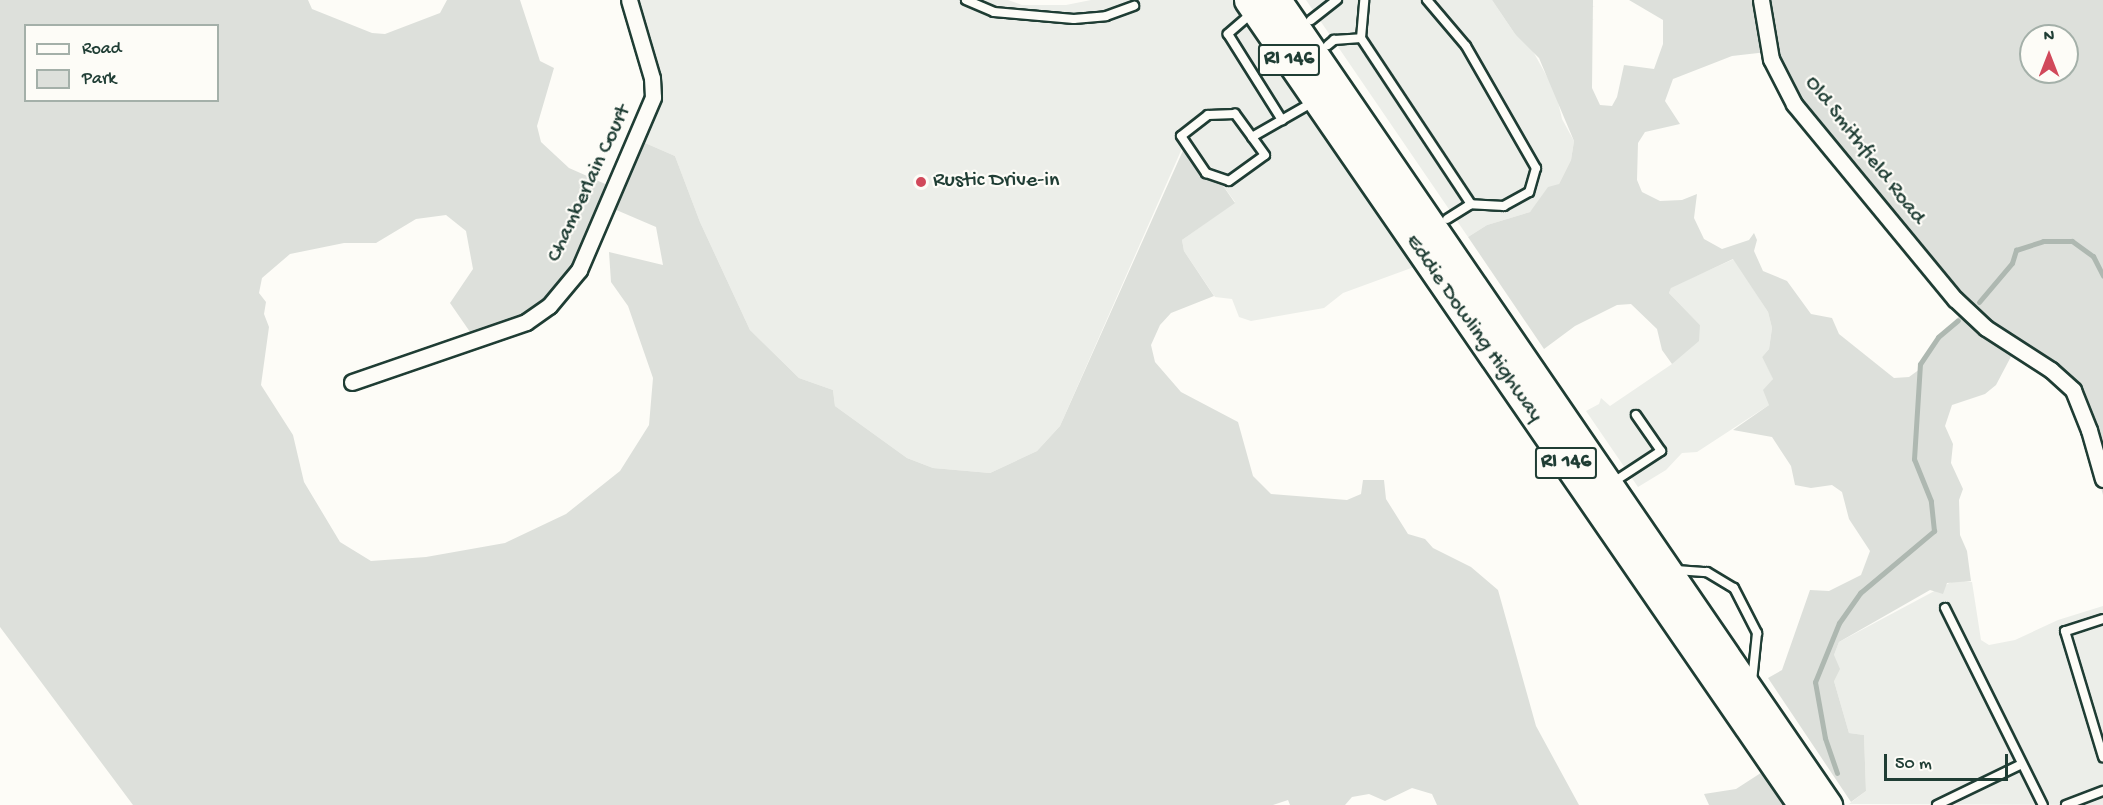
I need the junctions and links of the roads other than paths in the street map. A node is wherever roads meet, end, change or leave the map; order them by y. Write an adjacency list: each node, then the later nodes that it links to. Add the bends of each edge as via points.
1 (629, 0): 18 (street, Chamberlain Court, via 652,78 653,97 579,270 549,306 501,334)
2 (966, 0): 8 (lane, via 994,12 1074,19 1106,16)
3 (1277, 0): 22 (highway, Eddie Dowling Highway / RI 146)
4 (1336, 0): 10 (lane)
5 (1364, 0): 11 (lane)
6 (1427, 0): 16 (lane, via 1466,46 1536,168 1529,192 1504,206)
7 (1761, 0): 20 (street, Old Smithfield Road, via 1771,59 1794,104 1913,251 1969,311 1986,328 2073,390 2090,429)
8 (1134, 6)
9 (1242, 6): 13 (highway, Eddie Dowling Highway / RI 146); 14 (lane, via 1228,34)
10 (1304, 10): 12 (highway)
11 (1361, 38): 12 (lane, via 1334,40); 16 (lane)
12 (1328, 45): 17 (highway)
13 (1322, 111): 14 (lane); 30 (highway, Eddie Dowling Highway / RI 146)
14 (1282, 120): 15 (lane)
15 (1252, 137): 15 (lane, via 1265,154 1229,181 1206,173 1181,136 1208,115 1235,114)
16 (1471, 204): 17 (lane)
17 (1447, 219): 21 (highway, via 1534,343 1588,429)
18 (352, 382)
19 (1636, 415): 21 (lane, via 1661,451)
20 (2103, 479)
21 (1615, 481): 22 (highway)
22 (1638, 526): 23 (highway, Eddie Dowling Highway / RI 146)
23 (1667, 570): 26 (highway, Eddie Dowling Highway / RI 146); 26 (lane, via 1707,572 1734,588 1757,633 1755,669)
24 (1945, 608): 28 (lane)
25 (2103, 619): 27 (lane, via 2065,631)
26 (1749, 688): 31 (highway, Eddie Dowling Highway / RI 146)
27 (2103, 757)
28 (2021, 764): 32 (lane); 33 (lane)
29 (2103, 791): 34 (lane)
30 (1802, 805)
31 (1828, 805)
32 (1937, 805)
33 (2043, 805)
34 (2066, 805)

